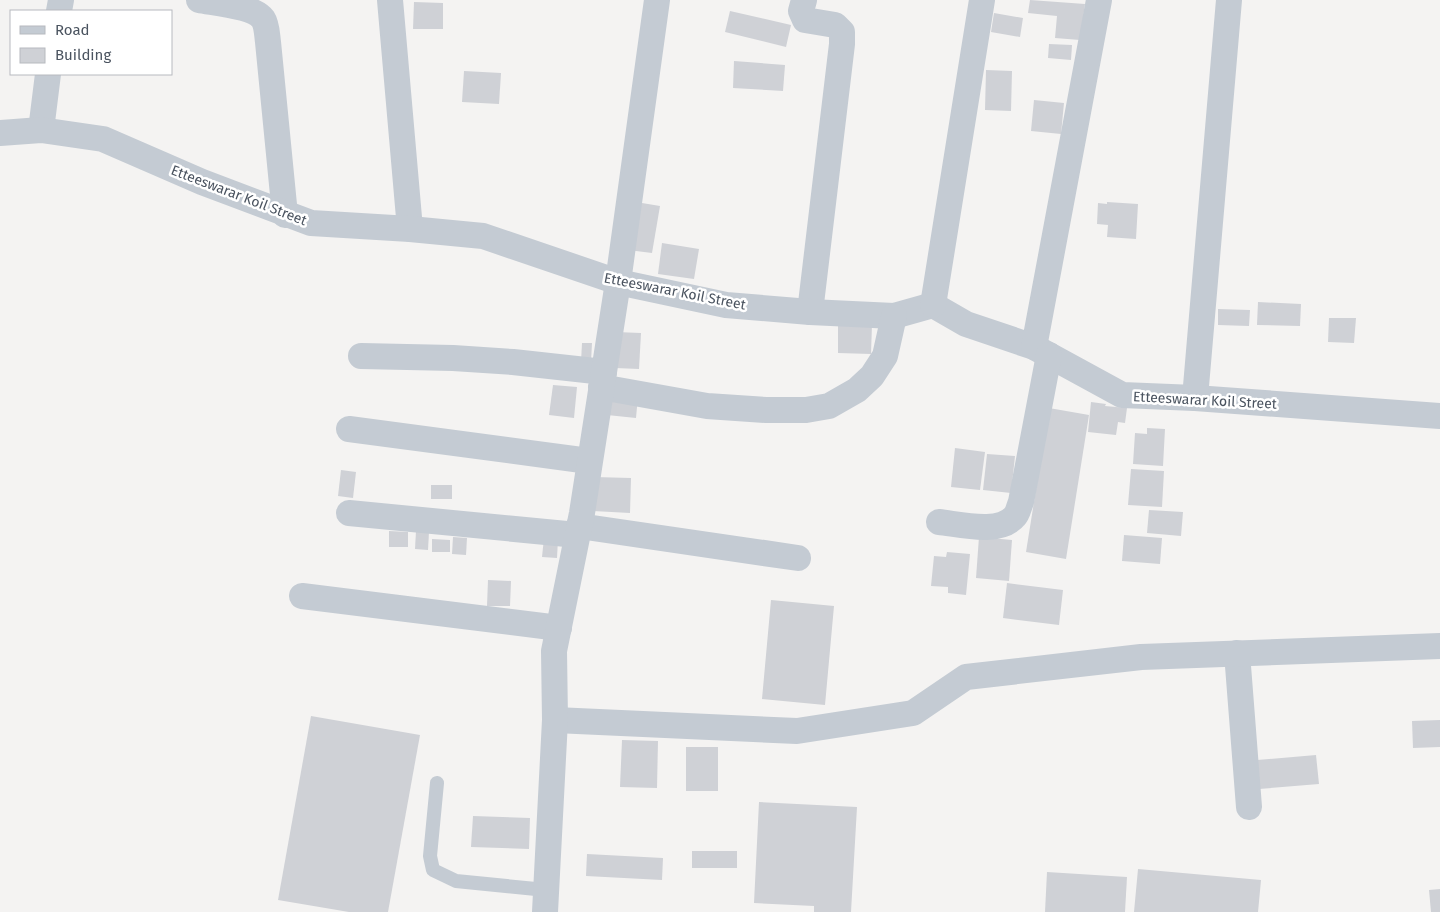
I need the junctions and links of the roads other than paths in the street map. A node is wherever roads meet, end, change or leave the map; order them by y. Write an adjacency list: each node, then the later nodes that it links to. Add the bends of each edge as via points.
1 (199, 0): 11 (street, via 245,9 260,15 264,21)
2 (390, 0): 12 (street)
3 (657, 0): 13 (street)
4 (804, 0): 15 (street, via 801,11 805,20 835,25 842,32)
5 (982, 0): 14 (street)
6 (1099, 0): 17 (street)
7 (1229, 0): 20 (street)
8 (48, 75): 9 (street)
9 (42, 130): 10 (street, Etteeswarar Koil Street); 11 (street, Etteeswarar Koil Street, via 103,139)
10 (0, 133)
11 (285, 215): 12 (street, Etteeswarar Koil Street, via 311,224)
12 (410, 229): 13 (street, Etteeswarar Koil Street, via 483,236)
13 (618, 282): 15 (street, Etteeswarar Koil Street, via 726,305); 19 (street)
14 (933, 305): 16 (street, Etteeswarar Koil Street); 17 (street, Etteeswarar Koil Street, via 966,324)
15 (810, 312): 16 (street, Etteeswarar Koil Street)
16 (894, 316): 19 (street, via 885,356 872,376 858,390 829,406 806,410 766,410 707,406)
17 (1042, 351): 20 (street, Etteeswarar Koil Street, via 1122,395); 25 (street, via 1021,502 1015,517 1002,525 986,527)
18 (361, 356): 19 (street, via 513,362)
19 (603, 379): 23 (street)
20 (1195, 398): 21 (street, Etteeswarar Koil Street)
21 (1440, 416)
22 (349, 429): 23 (street)
23 (589, 461): 26 (street)
24 (349, 513): 26 (street)
25 (939, 522)
26 (578, 531): 27 (street); 29 (street)
27 (798, 558)
28 (302, 596): 29 (street)
29 (558, 628): 32 (street, via 554,651)
30 (1440, 646): 31 (street)
31 (1237, 653): 32 (street, via 1140,657 966,678 913,713 797,731); 34 (street)
32 (555, 720): 35 (street)
33 (437, 783): 35 (lane, via 430,856 433,870 456,881)
34 (1249, 807)
35 (546, 901)

